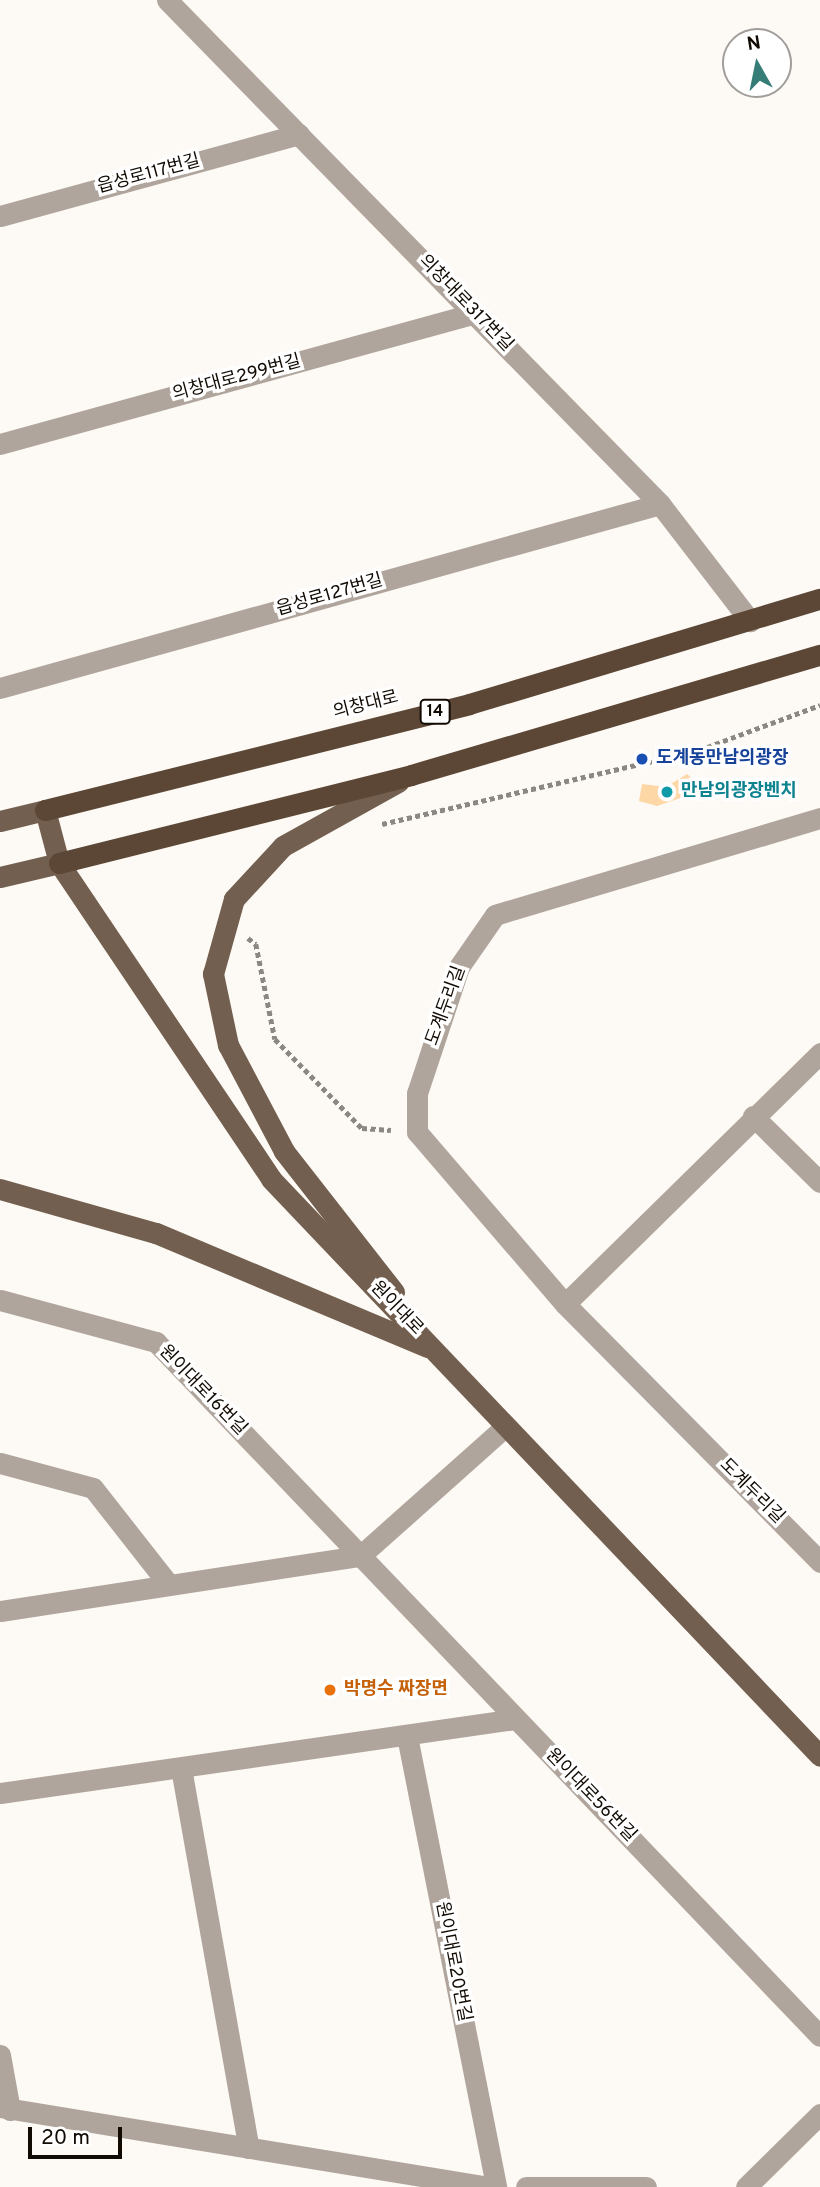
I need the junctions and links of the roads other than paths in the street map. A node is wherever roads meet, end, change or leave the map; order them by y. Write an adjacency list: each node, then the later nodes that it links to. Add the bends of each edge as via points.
1 (167, 0): 2 (street, 의창대로317번길)
2 (299, 134): 3 (street, 읍성로117번길); 4 (street, 의창대로317번길)
3 (0, 216)
4 (474, 313): 5 (street, 의창대로299번길); 6 (street, 의창대로317번길)
5 (0, 444)
6 (660, 504): 8 (street, 의창대로317번길); 10 (street, 읍성로127번길)
7 (820, 599): 8 (highway, 의창대로 / 14)
8 (750, 621): 12 (highway, 의창대로 / 14, via 469,704)
9 (820, 655): 11 (highway)
10 (0, 688)
11 (411, 775): 15 (highway); 23 (main road, via 283,846 234,899 213,974 228,1045 284,1151)
12 (46, 810): 14 (main road, 의창대로 / 14); 15 (main road, 원이대로)
13 (820, 818): 22 (street, 도계두리길, via 495,915 458,967 416,1093 416,1132)
14 (0, 821)
15 (59, 863): 16 (main road); 23 (main road, 원이대로, via 271,1179)
16 (0, 877)
17 (820, 1053): 18 (street)
18 (753, 1116): 19 (street); 22 (street)
19 (820, 1182)
20 (0, 1189): 23 (main road, via 156,1233)
21 (0, 1300): 26 (street, 원이대로16번길, via 156,1342)
22 (565, 1304): 27 (street, 도계두리길)
23 (436, 1351): 24 (main road, 원이대로)
24 (506, 1426): 26 (street); 32 (main road, 원이대로)
25 (0, 1463): 28 (street, via 93,1488)
26 (360, 1556): 28 (street); 30 (street, 원이대로56번길)
27 (820, 1562)
28 (169, 1585): 29 (street)
29 (0, 1611)
30 (515, 1719): 31 (street); 35 (street, 원이대로56번길)
31 (407, 1736): 33 (street); 40 (street, 원이대로20번길)
32 (820, 1756)
33 (181, 1768): 34 (street); 39 (street)
34 (0, 1793)
35 (820, 2036)
36 (0, 2055): 37 (street, 원이대로20번길)
37 (5, 2109): 39 (street, 원이대로20번길)
38 (820, 2114): 43 (street)
39 (249, 2148): 40 (street, 원이대로20번길)
40 (493, 2187)
41 (526, 2187): 42 (street)
42 (646, 2187)
43 (746, 2187)

